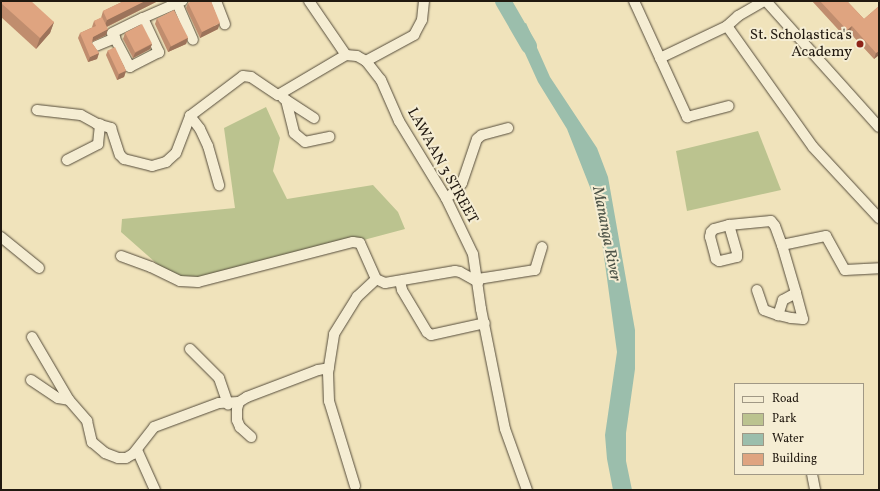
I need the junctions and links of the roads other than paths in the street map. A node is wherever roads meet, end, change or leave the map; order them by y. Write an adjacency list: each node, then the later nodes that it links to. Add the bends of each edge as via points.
1 (216, 1): 8 (street)
2 (309, 1): 13 (street)
3 (424, 1): 15 (street, via 422,20 414,35)
4 (634, 1): 14 (street)
5 (765, 1): 9 (street, via 738,16); 22 (street)
6 (180, 2): 7 (street); 11 (street)
7 (143, 18): 10 (street, via 112,33); 10 (street, via 159,52 130,66)
8 (225, 24)
9 (727, 26): 14 (street); 28 (street, via 813,147)
10 (115, 38): 12 (street)
11 (193, 40)
12 (96, 46)
13 (346, 55): 15 (street); 16 (street)
14 (660, 58): 17 (street, via 687,116)
15 (366, 61): 27 (street, LAWAAN 3 STREET, via 381,80 399,121)
16 (282, 97): 19 (street, via 252,77 243,76); 20 (street); 24 (street, via 294,133 305,142)
17 (729, 106)
18 (37, 110): 21 (street, via 81,115)
19 (190, 116): 21 (street, via 176,153 166,162 152,166 124,159 111,128); 26 (street, via 208,146)
20 (314, 118)
21 (100, 124): 25 (street, via 98,144)
22 (879, 127)
23 (508, 128): 27 (street, via 482,135 477,139 462,183)
24 (329, 137)
25 (67, 160)
26 (218, 185)
27 (446, 198): 37 (street, LAWAAN 3 STREET, via 473,254)
28 (879, 218)
29 (729, 226): 31 (street, via 771,221)
30 (1, 237): 34 (street)
31 (782, 245): 35 (street, via 826,236 845,270); 40 (street)
32 (542, 247): 37 (street, via 535,270)
33 (121, 256): 36 (street, via 180,281 198,282 353,242 360,243)
34 (38, 268)
35 (879, 268)
36 (376, 279): 38 (street, via 385,283); 45 (street, via 356,297 334,334)
37 (478, 280): 38 (street, via 455,271); 42 (street, LAWAAN 3 STREET, via 480,308)
38 (400, 281): 42 (street, via 402,290 427,332 431,334)
39 (757, 290): 41 (street, via 764,310)
40 (796, 293): 41 (street, via 783,300); 41 (street, via 803,319)
41 (778, 315)
42 (485, 323): 55 (street, LAWAAN 3 STREET, via 505,429)
43 (32, 337): 47 (street)
44 (190, 349): 49 (street, via 219,378)
45 (329, 368): 48 (street, via 247,397); 53 (street, via 329,401)
46 (31, 380): 47 (street, via 58,398)
47 (69, 400): 51 (street, via 87,421 92,442 98,448 118,458 126,458)
48 (240, 402): 49 (street); 50 (street, via 237,420 240,427)
49 (228, 404): 51 (street, via 219,403 154,427)
50 (251, 437)
51 (137, 450): 54 (street)
52 (812, 475): 56 (street)
53 (355, 486)
54 (155, 490)
55 (527, 490)
56 (815, 490)

